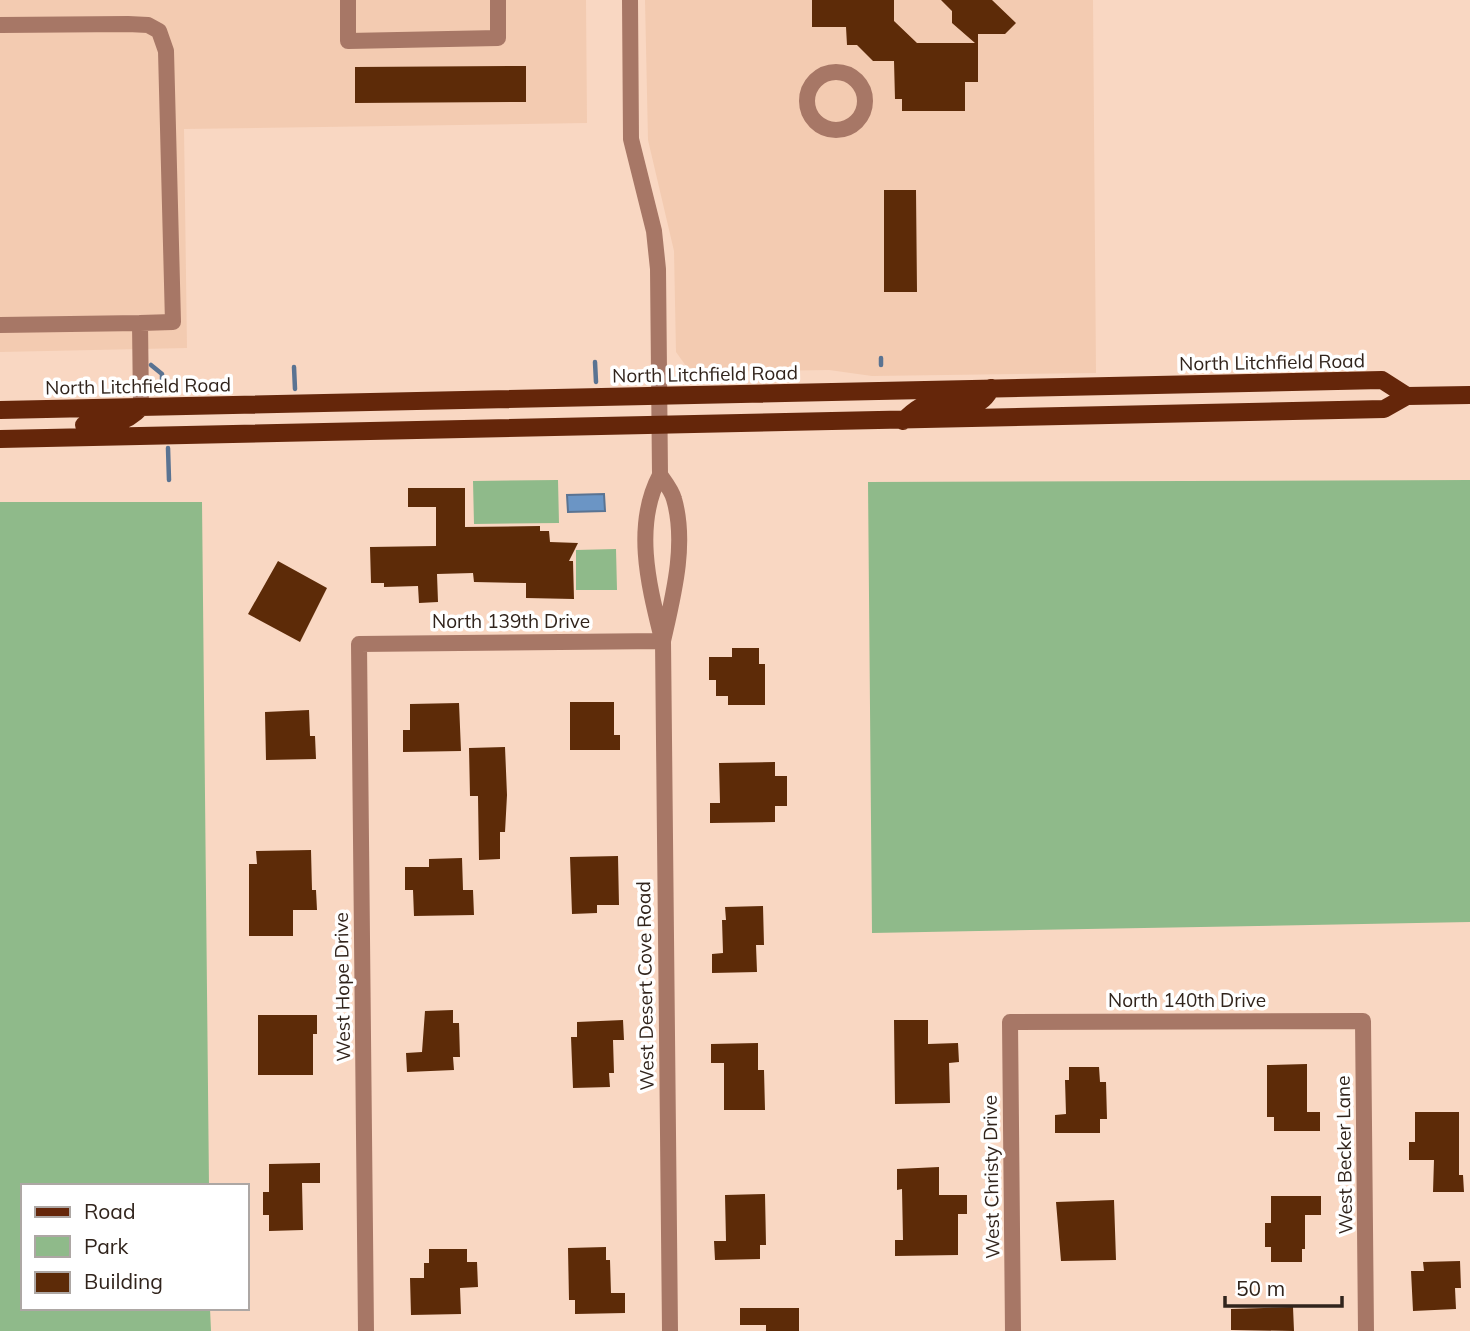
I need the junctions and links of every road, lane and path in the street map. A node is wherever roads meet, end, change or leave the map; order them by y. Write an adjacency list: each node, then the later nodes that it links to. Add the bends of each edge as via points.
1 (348, 0): 2 (street, via 348,41 498,38)
2 (498, 0)
3 (630, 0): 9 (street, West Desert Cove Road, via 631,139 657,256)
4 (0, 25): 5 (street, via 128,24 159,31 166,51 173,322)
5 (140, 323): 6 (street); 11 (street)
6 (0, 325)
7 (991, 388): 9 (main road, North Litchfield Road); 10 (main road, North Litchfield Road, via 1382,380); 13 (main road, via 977,405 920,407)
8 (1470, 395): 10 (main road, North Litchfield Road)
9 (660, 396): 11 (main road, North Litchfield Road); 14 (street, West Desert Cove Road)
10 (1407, 396): 13 (main road, North Litchfield Road, via 1384,409)
11 (141, 407): 12 (main road, North Litchfield Road); 15 (main road, via 116,424)
12 (0, 410)
13 (903, 421): 14 (main road, North Litchfield Road)
14 (660, 424): 16 (main road, North Litchfield Road); 17 (street, West Desert Cove Road)
15 (0, 427)
16 (0, 439)
17 (660, 475): 18 (street, West Desert Cove Road, via 650,494); 19 (street, West Desert Cove Road, via 674,497)
18 (646, 535): 19 (street); 20 (street, West Desert Cove Road, via 651,594)
19 (677, 536): 20 (street, West Desert Cove Road, via 673,596)
20 (663, 641): 21 (street, North 139th Drive); 25 (street, West Desert Cove Road)
21 (359, 643): 24 (street, West Hope Drive)
22 (1363, 1021): 23 (street, North 140th Drive); 27 (street, West Becker Lane)
23 (1010, 1022): 26 (street, West Christy Drive)
24 (366, 1331)
25 (670, 1331)
26 (1013, 1331)
27 (1366, 1331)

